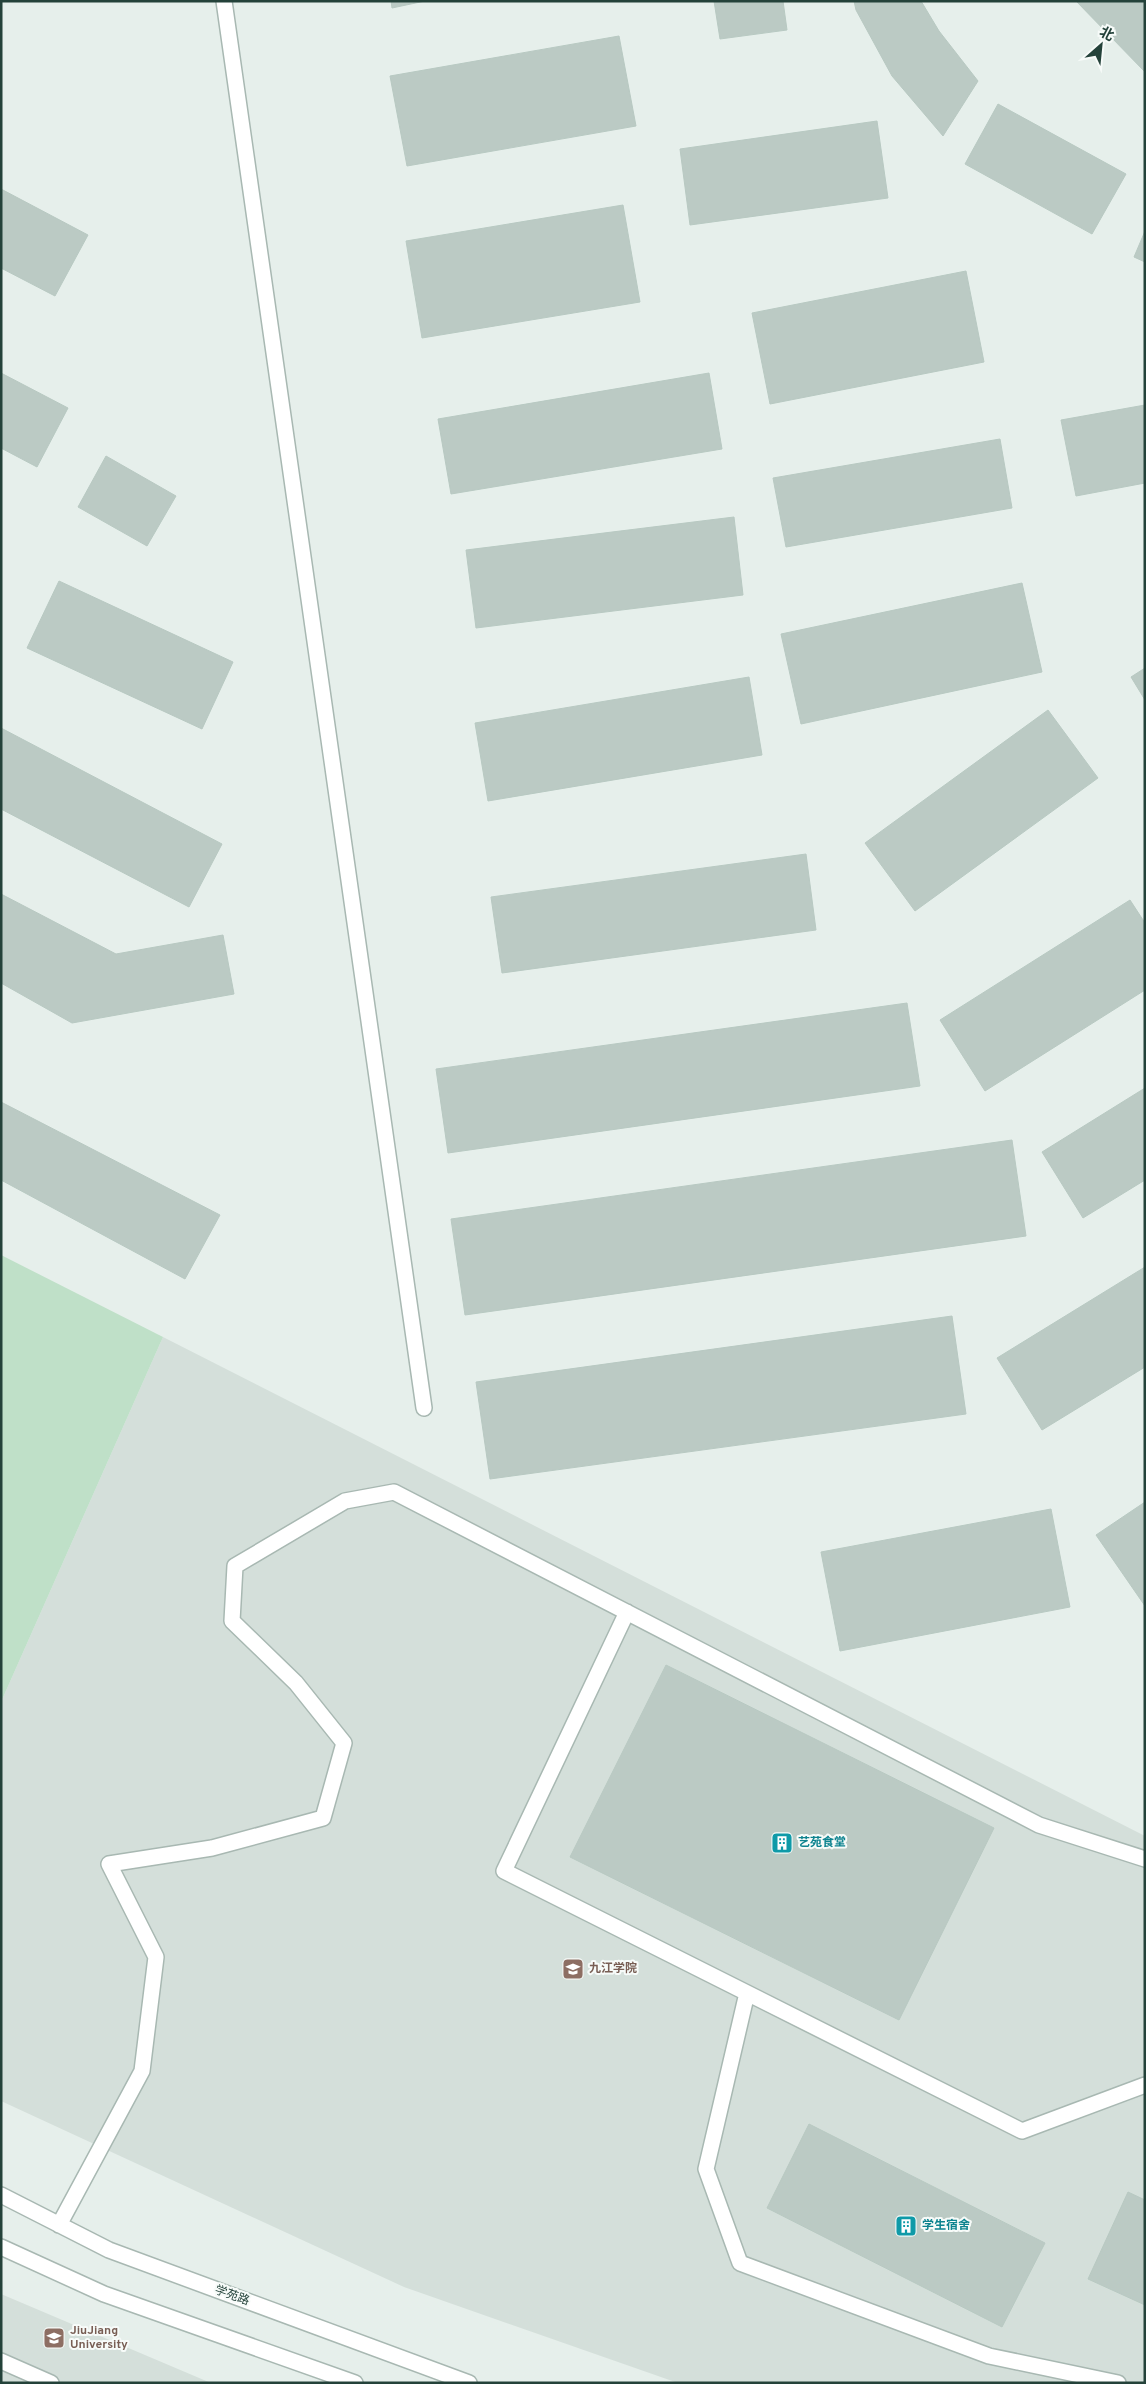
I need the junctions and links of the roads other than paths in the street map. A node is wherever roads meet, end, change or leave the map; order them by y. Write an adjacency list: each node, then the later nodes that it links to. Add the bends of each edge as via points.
1 (224, 1): 2 (street)
2 (424, 1408)
3 (627, 1612): 4 (street, via 1039,1824); 5 (street, via 504,1871); 8 (street, via 394,1492 345,1502 234,1566 232,1621 296,1683 344,1742 323,1818 212,1848 109,1864 156,1957 142,2071)
4 (1145, 1859)
5 (746, 1993): 6 (street, via 1022,2131); 14 (street, via 706,2169 740,2263 989,2356)
6 (1145, 2085)
7 (1, 2195): 8 (street, 学苑路)
8 (59, 2225): 13 (street, 学苑路, via 109,2250)
9 (1, 2247): 12 (street, via 104,2294)
10 (1, 2361): 11 (street)
11 (51, 2383)
12 (355, 2383)
13 (469, 2383)
14 (1118, 2383)

